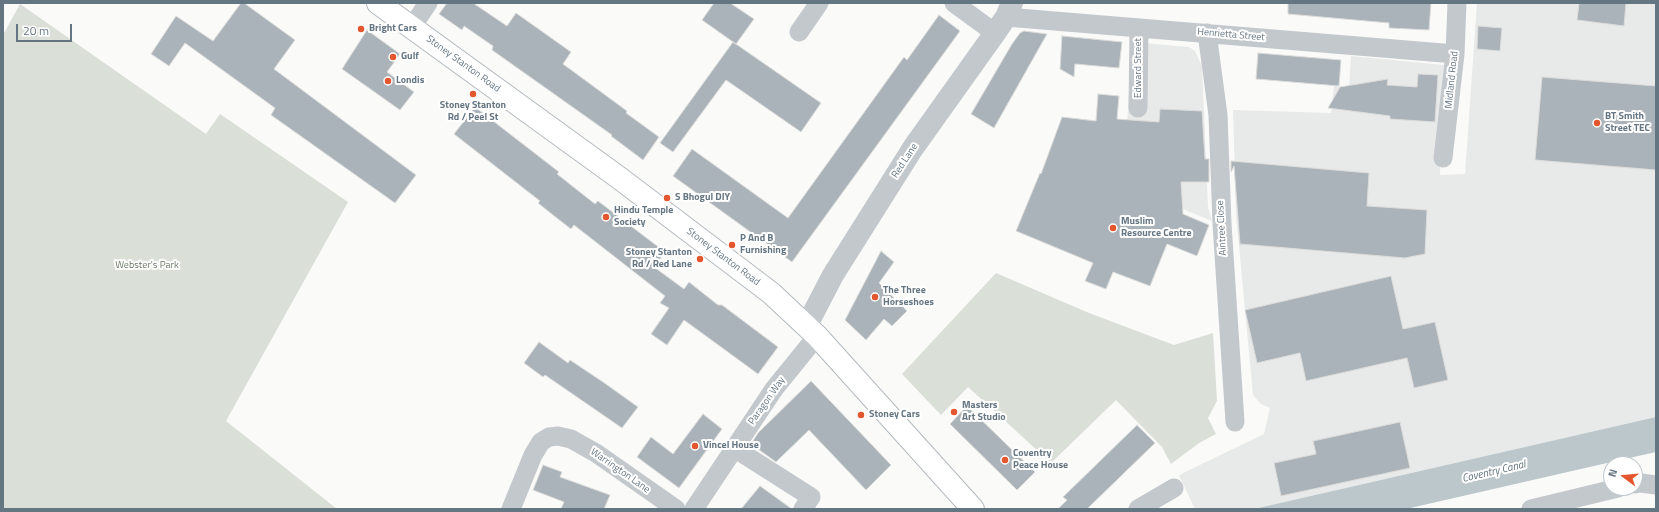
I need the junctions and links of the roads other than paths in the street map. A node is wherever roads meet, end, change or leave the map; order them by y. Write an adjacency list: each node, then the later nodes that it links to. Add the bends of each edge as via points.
1 (378, 3): 7 (main road, Stoney Stanton Road)
2 (428, 3): 7 (street)
3 (819, 3): 9 (street)
4 (954, 3): 6 (street)
5 (1457, 3): 11 (street, Midland Road)
6 (1004, 18): 8 (street, Henrietta Street); 14 (street, Red Lane, via 913,148 834,275)
7 (412, 28): 14 (main road, Stoney Stanton Road, via 618,177 771,293)
8 (1139, 28): 10 (street, Henrietta Street); 12 (street, Edward Street)
9 (799, 32)
10 (1207, 33): 11 (street, Henrietta Street); 15 (street, Aintree Close, via 1218,115 1222,224)
11 (1455, 54): 13 (street, Midland Road)
12 (1138, 108)
13 (1443, 158)
14 (812, 331): 16 (street, Paragon Way); 25 (main road, Stoney Stanton Road)
15 (1235, 422)
16 (734, 448): 23 (street, Paragon Way); 24 (street, via 811,497)
17 (1643, 483): 18 (street)
18 (1656, 485)
19 (1174, 488): 26 (street)
20 (1603, 492): 27 (street)
21 (511, 509): 22 (street, Warrington Lane, via 540,442 558,436 571,439 596,452)
22 (676, 509)
23 (694, 509)
24 (803, 509)
25 (973, 509)
26 (1138, 509)
27 (1531, 509)

